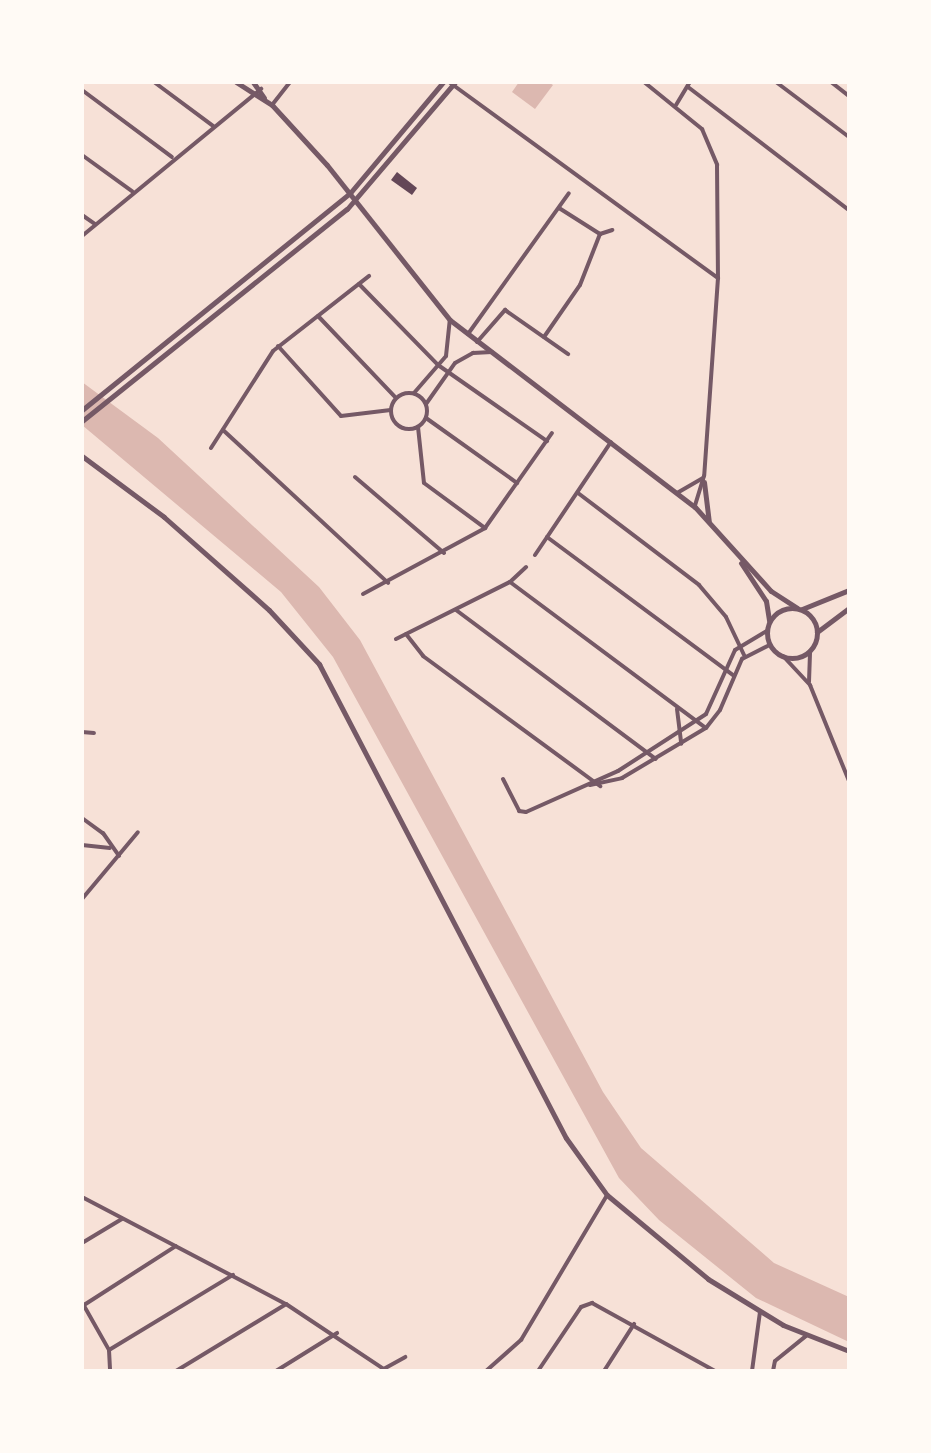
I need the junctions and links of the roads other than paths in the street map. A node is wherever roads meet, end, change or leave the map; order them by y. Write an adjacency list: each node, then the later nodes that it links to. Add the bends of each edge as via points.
1 (154, 82): 18 (street)
2 (236, 82): 13 (street)
3 (253, 82): 11 (street)
4 (290, 82): 16 (street)
5 (443, 82): 23 (street)
6 (644, 82): 17 (street)
7 (776, 82): 19 (street)
8 (831, 82): 14 (street)
9 (452, 83): 25 (street); 34 (street)
10 (689, 84): 17 (street); 27 (street)
11 (261, 89): 13 (street); 15 (street)
12 (82, 90): 21 (street)
13 (254, 96): 15 (street); 18 (street)
14 (849, 96)
15 (264, 98): 16 (street)
16 (272, 105): 23 (street)
17 (676, 105): 34 (street, via 702,129 717,165)
18 (213, 126): 21 (street)
19 (849, 137)
20 (82, 155): 22 (street)
21 (172, 157): 22 (street)
22 (132, 191): 29 (street)
23 (350, 193): 25 (street); 49 (street)
24 (569, 193): 26 (street)
25 (356, 201): 37 (street); 52 (street)
26 (559, 208): 31 (street); 38 (street)
27 (849, 210)
28 (82, 215): 29 (street)
29 (95, 224): 32 (street)
30 (612, 230): 31 (street)
31 (600, 234): 39 (street, via 580,285)
32 (82, 236)
33 (369, 276): 35 (street)
34 (718, 278): 61 (street)
35 (359, 284): 36 (street); 44 (street)
36 (317, 315): 41 (street); 47 (street)
37 (450, 320): 38 (street); 44 (street, via 451,341)
38 (468, 334): 40 (street)
39 (544, 337): 40 (street, via 505,310); 43 (street)
40 (477, 342): 42 (street)
41 (278, 346): 50 (street, via 341,416); 54 (street)
42 (492, 352): 45 (street, via 466,356); 57 (street)
43 (568, 354)
44 (438, 365): 45 (street); 46 (street)
45 (449, 373): 48 (street); 56 (street)
46 (414, 393): 47 (street); 48 (street)
47 (396, 398): 50 (street)
48 (426, 404): 51 (street)
49 (82, 410)
50 (391, 410): 53 (street, via 397,425)
51 (426, 418): 53 (street); 62 (street)
52 (82, 421)
53 (418, 427): 67 (street, via 424,483)
54 (223, 430): 58 (street); 74 (street)
55 (552, 433): 56 (street)
56 (547, 441): 62 (street)
57 (611, 442): 63 (street); 64 (street)
58 (211, 448)
59 (82, 456): 113 (street, via 269,610 319,664 566,1138)
60 (355, 477): 69 (street)
61 (704, 479): 64 (street); 65 (street); 66 (street)
62 (517, 483): 67 (street)
63 (578, 493): 68 (street); 86 (street, via 699,585 726,617)
64 (677, 493): 65 (street)
65 (695, 507): 66 (street)
66 (709, 522): 71 (street)
67 (485, 528): 69 (street)
68 (547, 537): 70 (street); 90 (street)
69 (444, 553): 74 (street)
70 (535, 555)
71 (739, 558): 78 (street); 80 (street, via 766,601)
72 (526, 567): 73 (street)
73 (510, 582): 79 (street); 93 (street)
74 (388, 583): 76 (street)
75 (849, 590): 78 (street)
76 (363, 594)
77 (849, 608): 82 (street)
78 (800, 609): 80 (street, via 780,610); 82 (street)
79 (456, 610): 83 (street); 100 (street)
80 (769, 622): 81 (street)
81 (767, 631): 85 (street); 86 (street)
82 (817, 632): 87 (street)
83 (406, 634): 84 (street); 103 (street, via 423,656)
84 (396, 639)
85 (770, 645): 88 (street); 89 (street)
86 (739, 646): 89 (street); 90 (street)
87 (810, 651): 88 (street); 92 (street)
88 (783, 656): 92 (street)
89 (745, 657): 91 (street)
90 (725, 672): 91 (street); 94 (street, via 708,710)
91 (734, 676): 95 (street)
92 (810, 685): 104 (street)
93 (677, 709): 94 (street); 98 (street)
94 (697, 721): 95 (street); 98 (street)
95 (706, 728): 99 (street)
96 (82, 732): 97 (street)
97 (94, 733)
98 (679, 733): 99 (street); 100 (street)
99 (681, 744): 101 (street)
100 (649, 752): 101 (street); 103 (street)
101 (656, 759): 106 (street)
102 (503, 779): 105 (street, via 522,812)
103 (595, 780): 105 (street); 106 (street)
104 (849, 781)
105 (590, 785): 106 (street)
106 (600, 786)
107 (82, 818): 110 (street, via 103,833)
108 (138, 832): 111 (street)
109 (82, 845): 110 (street)
110 (110, 848): 111 (street)
111 (119, 856): 112 (street)
112 (82, 899)
113 (607, 1195): 121 (street, via 697,1270); 132 (street, via 521,1340)
114 (82, 1197): 115 (street)
115 (122, 1219): 116 (street); 117 (street)
116 (82, 1243)
117 (176, 1246): 118 (street); 119 (street)
118 (233, 1275): 120 (street); 125 (street)
119 (83, 1304): 125 (street)
120 (286, 1304): 123 (street); 130 (street)
121 (760, 1312): 124 (street); 136 (street)
122 (634, 1324): 133 (street, via 596,1304 584,1304); 134 (street); 135 (street)
123 (337, 1333): 128 (street); 131 (street)
124 (806, 1336): 126 (street); 137 (street, via 775,1361)
125 (109, 1350): 129 (street)
126 (849, 1351)
127 (405, 1357): 128 (street)
128 (382, 1370)
129 (110, 1371)
130 (176, 1371)
131 (276, 1371)
132 (486, 1371)
133 (538, 1371)
134 (604, 1371)
135 (715, 1371)
136 (752, 1371)
137 (773, 1371)

